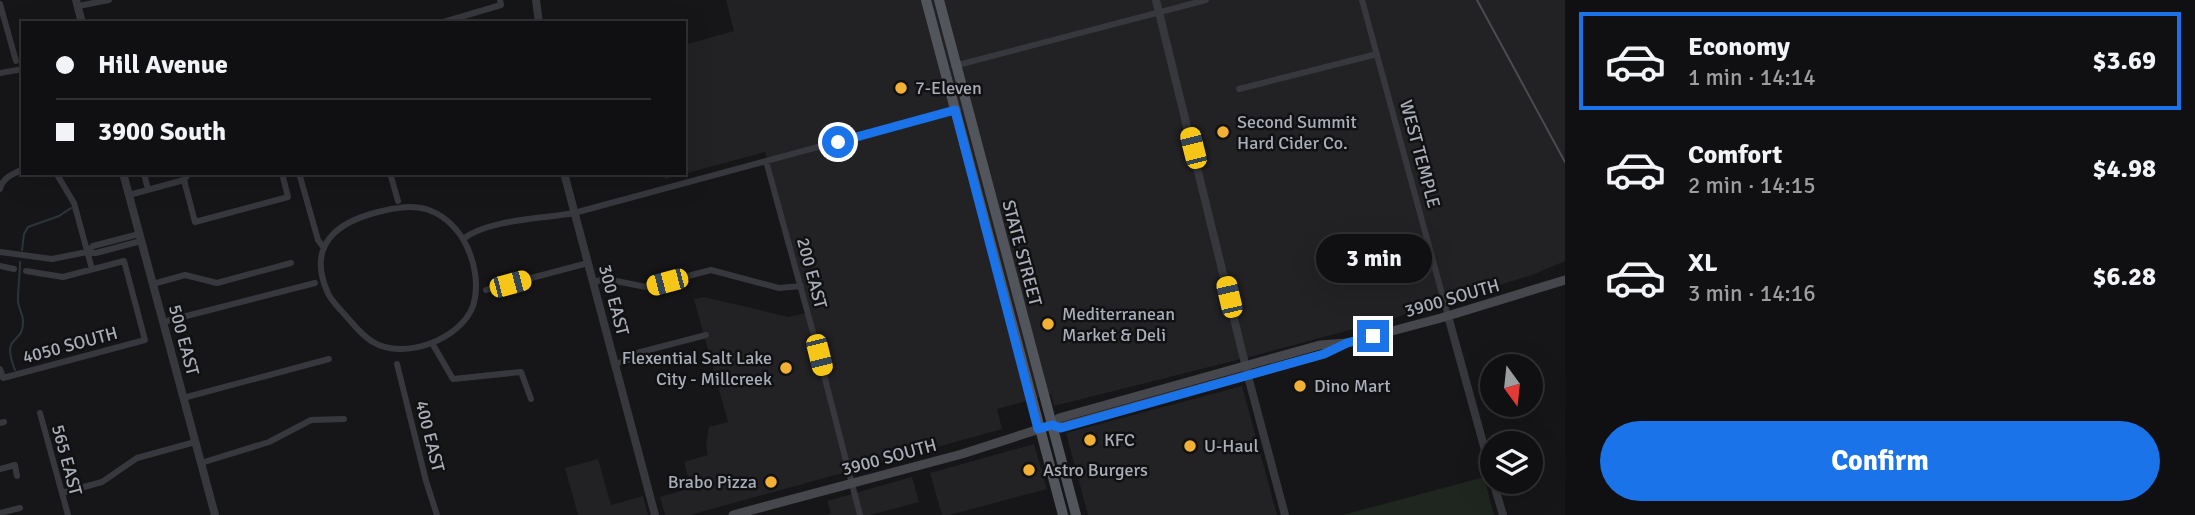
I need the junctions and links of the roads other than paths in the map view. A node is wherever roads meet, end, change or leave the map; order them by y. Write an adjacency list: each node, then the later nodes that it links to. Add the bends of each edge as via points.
1 (109, 0): 9 (street)
2 (500, 0): 13 (street, via 501,5)
3 (536, 0): 14 (street)
4 (926, 0): 19 (main road, STATE STREET)
5 (939, 0): 17 (main road, STATE STREET)
6 (1156, 0): 11 (street)
7 (1206, 0): 11 (street)
8 (1362, 0): 15 (street, WEST TEMPLE)
9 (77, 3): 12 (street)
10 (0, 4): 16 (street)
11 (1159, 12): 17 (street); 65 (street)
12 (82, 21)
13 (447, 21)
14 (539, 21)
15 (1377, 54): 21 (street); 57 (street, WEST TEMPLE)
16 (16, 61)
17 (956, 66): 19 (street); 22 (main road, STATE STREET)
18 (21, 69): 20 (street)
19 (944, 69): 23 (main road, STATE STREET)
20 (0, 73)
21 (1239, 89)
22 (967, 107): 23 (street); 70 (main road, STATE STREET)
23 (955, 110): 24 (street); 71 (main road, STATE STREET)
24 (766, 161): 39 (street); 55 (street, 200 EAST)
25 (21, 170): 35 (street, via 5,179)
26 (57, 175): 44 (street, via 74,202)
27 (124, 175): 37 (street, 500 EAST)
28 (144, 175): 36 (street)
29 (188, 175): 34 (street)
30 (282, 175): 34 (street, via 288,197 195,222)
31 (300, 175): 42 (street)
32 (391, 175): 38 (street)
33 (564, 175): 39 (street, 300 EAST)
34 (184, 180): 36 (street)
35 (0, 189)
36 (148, 190): 37 (street)
37 (129, 195): 40 (street, 500 EAST)
38 (398, 201)
39 (574, 213): 41 (street, via 512,222); 46 (street, 300 EAST)
40 (140, 237): 44 (street); 54 (street, 500 EAST)
41 (463, 239): 42 (street, via 439,215 411,206 348,222 331,235); 60 (street, via 475,279 472,309 449,334)
42 (324, 248): 60 (street, via 327,293 367,338 400,348)
43 (0, 252): 44 (street, via 52,259)
44 (87, 252): 49 (street)
45 (291, 263): 54 (street, via 217,283 185,275)
46 (588, 263): 52 (street, 300 EAST); 56 (street)
47 (0, 266): 48 (street)
48 (14, 269)
49 (92, 269): 50 (street, via 57,277); 64 (street, 4050 SOUTH, via 124,261 145,340 2,378)
50 (26, 271)
51 (1565, 280): 57 (main road, 3900 SOUTH)
52 (593, 282): 55 (street, via 606,279 646,287 711,270 779,288); 63 (street, 300 EAST)
53 (315, 283): 58 (street)
54 (153, 284): 58 (street, 500 EAST)
55 (801, 286): 77 (street, 200 EAST)
56 (486, 290)
57 (1448, 316): 65 (main road, 3900 SOUTH, via 1347,343 1320,345); 72 (street, WEST TEMPLE)
58 (163, 322): 66 (street, 500 EAST)
59 (706, 335): 63 (street, via 637,353)
60 (432, 343): 67 (street, via 453,379 520,372)
61 (328, 359): 66 (street)
62 (397, 364): 85 (street, 400 EAST)
63 (615, 364): 86 (street, 300 EAST)
64 (0, 369)
65 (1247, 370): 70 (main road, 3900 SOUTH, via 1061,428); 91 (street)
66 (183, 398): 73 (street, 500 EAST)
67 (531, 399)
68 (40, 413): 78 (street, 565 EAST)
69 (344, 419): 74 (street, via 311,420 269,442)
70 (1052, 425): 71 (main road, 3900 SOUTH); 90 (main road, STATE STREET)
71 (1038, 429): 77 (main road, 3900 SOUTH); 89 (main road, STATE STREET)
72 (1480, 433)
73 (195, 442): 74 (street, 500 EAST); 78 (street, via 137,458 102,482)
74 (201, 463): 84 (street, 500 EAST)
75 (0, 469): 76 (street, via 15,465)
76 (18, 476)
77 (852, 483): 81 (main road, 3900 SOUTH); 88 (street, 200 EAST)
78 (62, 493): 83 (street, 565 EAST)
79 (1497, 494): 92 (street, WEST TEMPLE)
80 (20, 508): 82 (street)
81 (757, 512): 87 (main road, 3900 SOUTH)
82 (0, 513)
83 (68, 515)
84 (215, 515)
85 (438, 515)
86 (655, 515)
87 (733, 515)
88 (860, 515)
89 (1062, 515)
90 (1076, 515)
91 (1285, 515)
92 (1503, 515)

